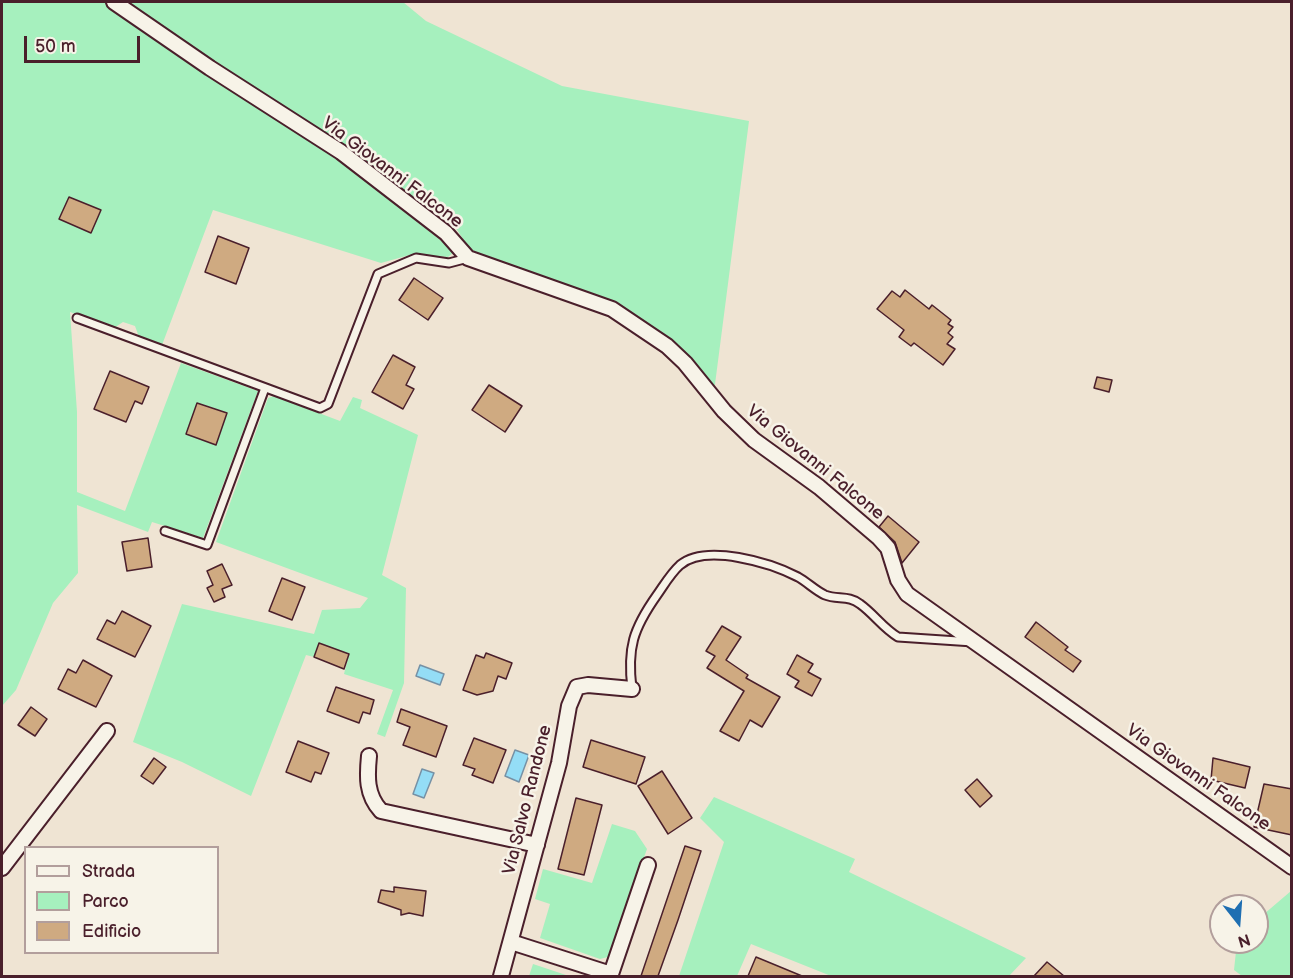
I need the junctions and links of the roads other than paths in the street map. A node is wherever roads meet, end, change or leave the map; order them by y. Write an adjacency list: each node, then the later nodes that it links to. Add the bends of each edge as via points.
1 (114, 2): 2 (street, Via Giovanni Falcone, via 341,152 446,233)
2 (468, 258): 4 (lane, via 449,263 416,258 378,274 328,404 320,408); 6 (street, Via Giovanni Falcone, via 612,309 667,346 754,440 819,487 879,538 888,548 898,580 908,594)
3 (76, 318): 4 (lane)
4 (265, 388): 5 (lane, via 207,544)
5 (165, 531)
6 (976, 642): 7 (lane, via 897,637 849,597 826,595 771,564 734,557 691,558 679,566 654,599 630,647); 12 (street, Via Giovanni Falcone)
7 (632, 689): 10 (street, Via Salvo Randone, via 577,687 569,706 560,764)
8 (107, 731): 13 (street)
9 (369, 756): 10 (street, via 366,778 373,802 381,811)
10 (537, 845): 14 (street, Via Salvo Randone)
11 (648, 865): 15 (street)
12 (1292, 867)
13 (2, 868)
14 (511, 942): 15 (street); 16 (street, Via Salvo Randone)
15 (610, 975)
16 (501, 976)

